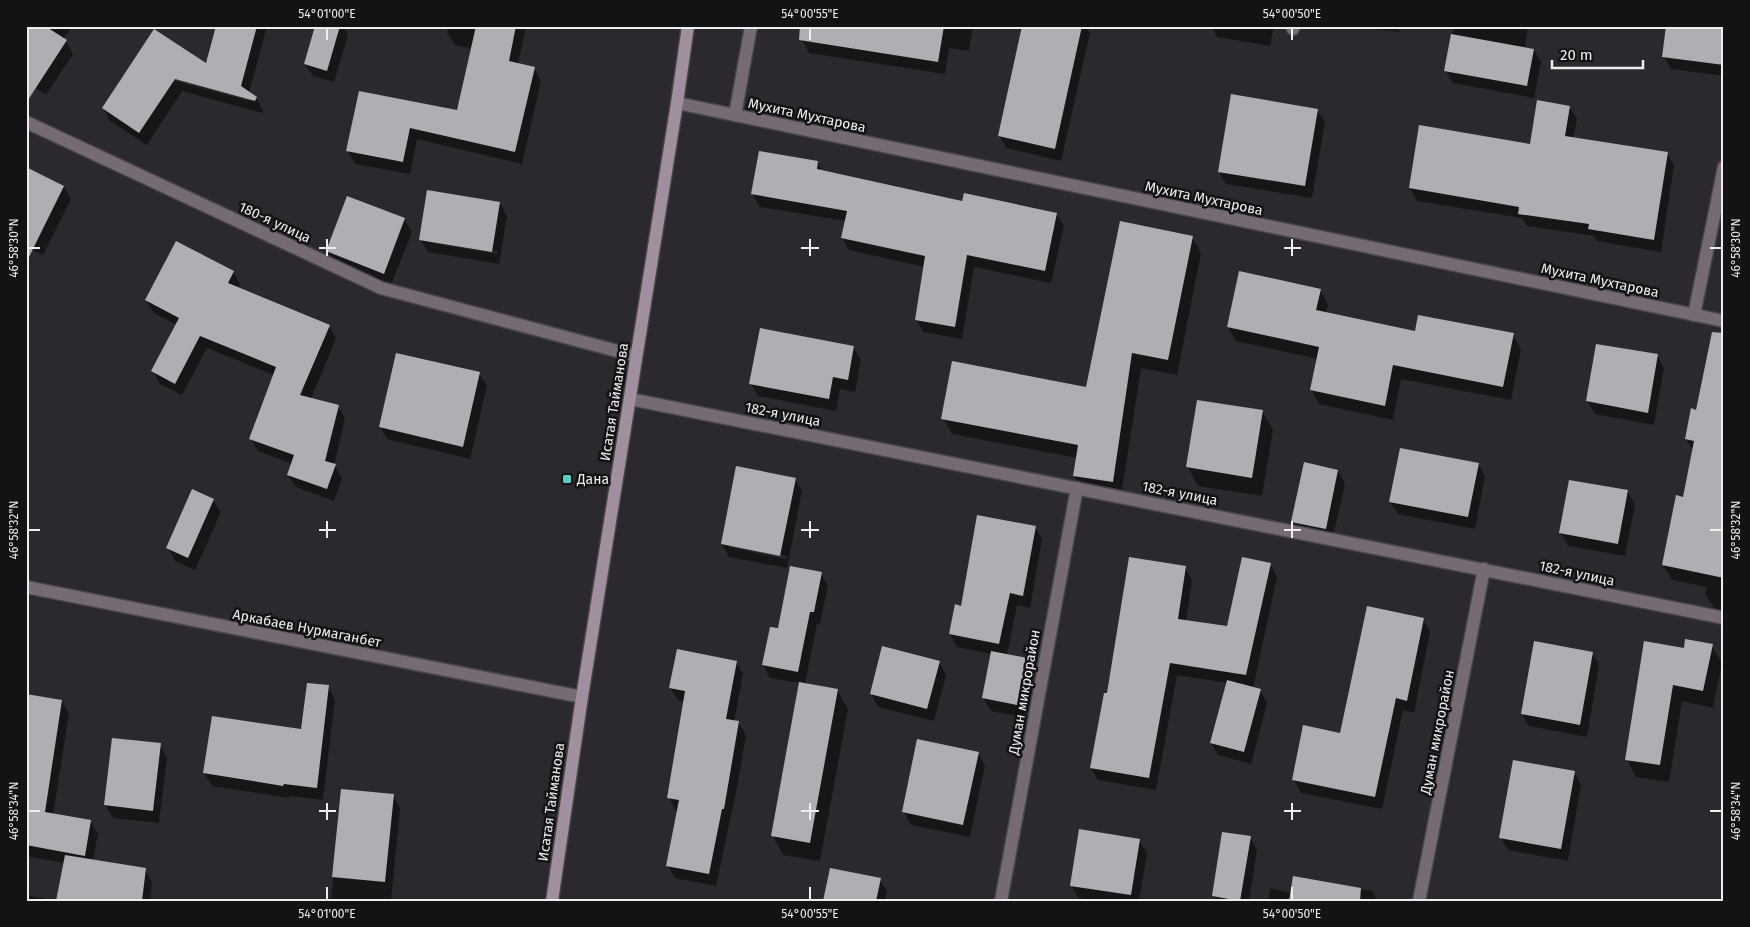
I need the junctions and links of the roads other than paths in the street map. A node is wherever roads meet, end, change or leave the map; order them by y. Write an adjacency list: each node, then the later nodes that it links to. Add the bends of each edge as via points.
1 (688, 26): 3 (street, Исатая Тайманова)
2 (751, 26): 4 (street)
3 (678, 103): 4 (street, Мухита Мухтарова); 9 (street, Исатая Тайманова)
4 (736, 115): 7 (street, Мухита Мухтарова)
5 (26, 122): 9 (street, 180-я улица, via 381,288)
6 (1724, 167): 7 (street)
7 (1694, 315): 8 (street, Мухита Мухтарова)
8 (1724, 321)
9 (636, 356): 10 (street, Исатая Тайманова)
10 (630, 399): 11 (street, 182-я улица); 15 (street, Исатая Тайманова)
11 (1076, 488): 12 (street, 182-я улица); 17 (street, Думан микрорайон)
12 (1484, 569): 14 (street, 182-я улица); 18 (street, Думан микрорайон)
13 (26, 587): 15 (street, Аркабаев Нурмаганбет)
14 (1724, 618)
15 (582, 697): 16 (street, Исатая Тайманова)
16 (552, 901)
17 (1001, 901)
18 (1419, 901)

